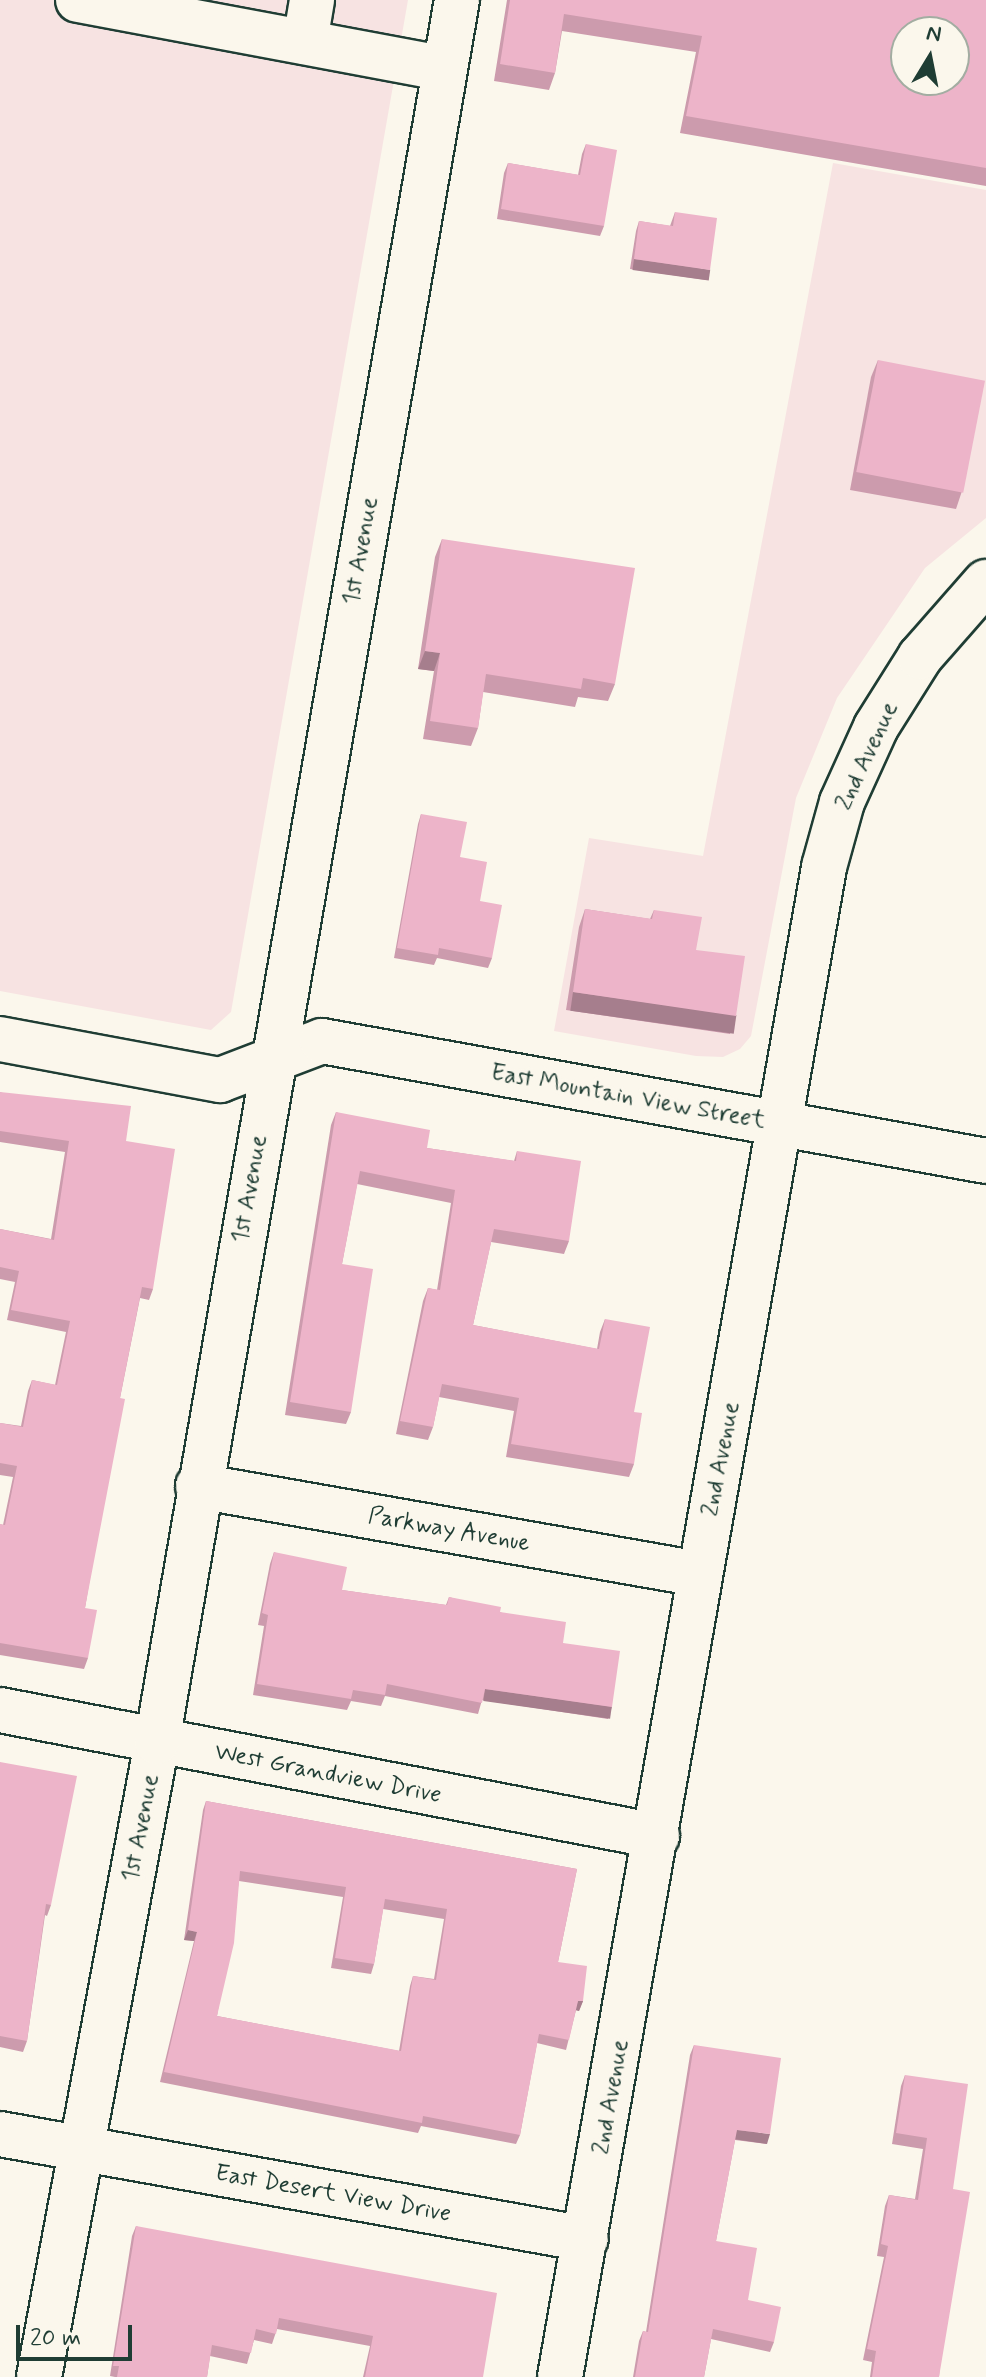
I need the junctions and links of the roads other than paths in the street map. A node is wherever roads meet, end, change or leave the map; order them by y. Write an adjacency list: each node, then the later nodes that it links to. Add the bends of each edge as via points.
1 (78, 0): 4 (street)
2 (312, 0): 4 (street)
3 (457, 0): 5 (street, 1st Avenue)
4 (305, 42): 5 (street)
5 (445, 69): 8 (street, 1st Avenue)
6 (986, 582): 9 (street, 2nd Avenue, via 920,657 876,727 842,802 824,867)
7 (0, 1039): 8 (street, East Mountain View Street, via 220,1080)
8 (273, 1059): 9 (street, East Mountain View Street, via 322,1041); 11 (street, 1st Avenue)
9 (783, 1125): 10 (street, East Mountain View Street); 12 (street, 2nd Avenue)
10 (986, 1161)
11 (198, 1486): 12 (street, Parkway Avenue); 14 (street, 1st Avenue)
12 (699, 1574): 15 (street, 2nd Avenue)
13 (0, 1710): 14 (street, West Grandview Drive)
14 (157, 1742): 15 (street, West Grandview Drive); 17 (street, 1st Avenue)
15 (657, 1836): 18 (street, 2nd Avenue)
16 (0, 2134): 17 (street, East Desert View Drive)
17 (79, 2149): 18 (street, East Desert View Drive); 19 (street, 1st Avenue)
18 (586, 2239): 20 (street, 2nd Avenue)
19 (39, 2377)
20 (560, 2377)

